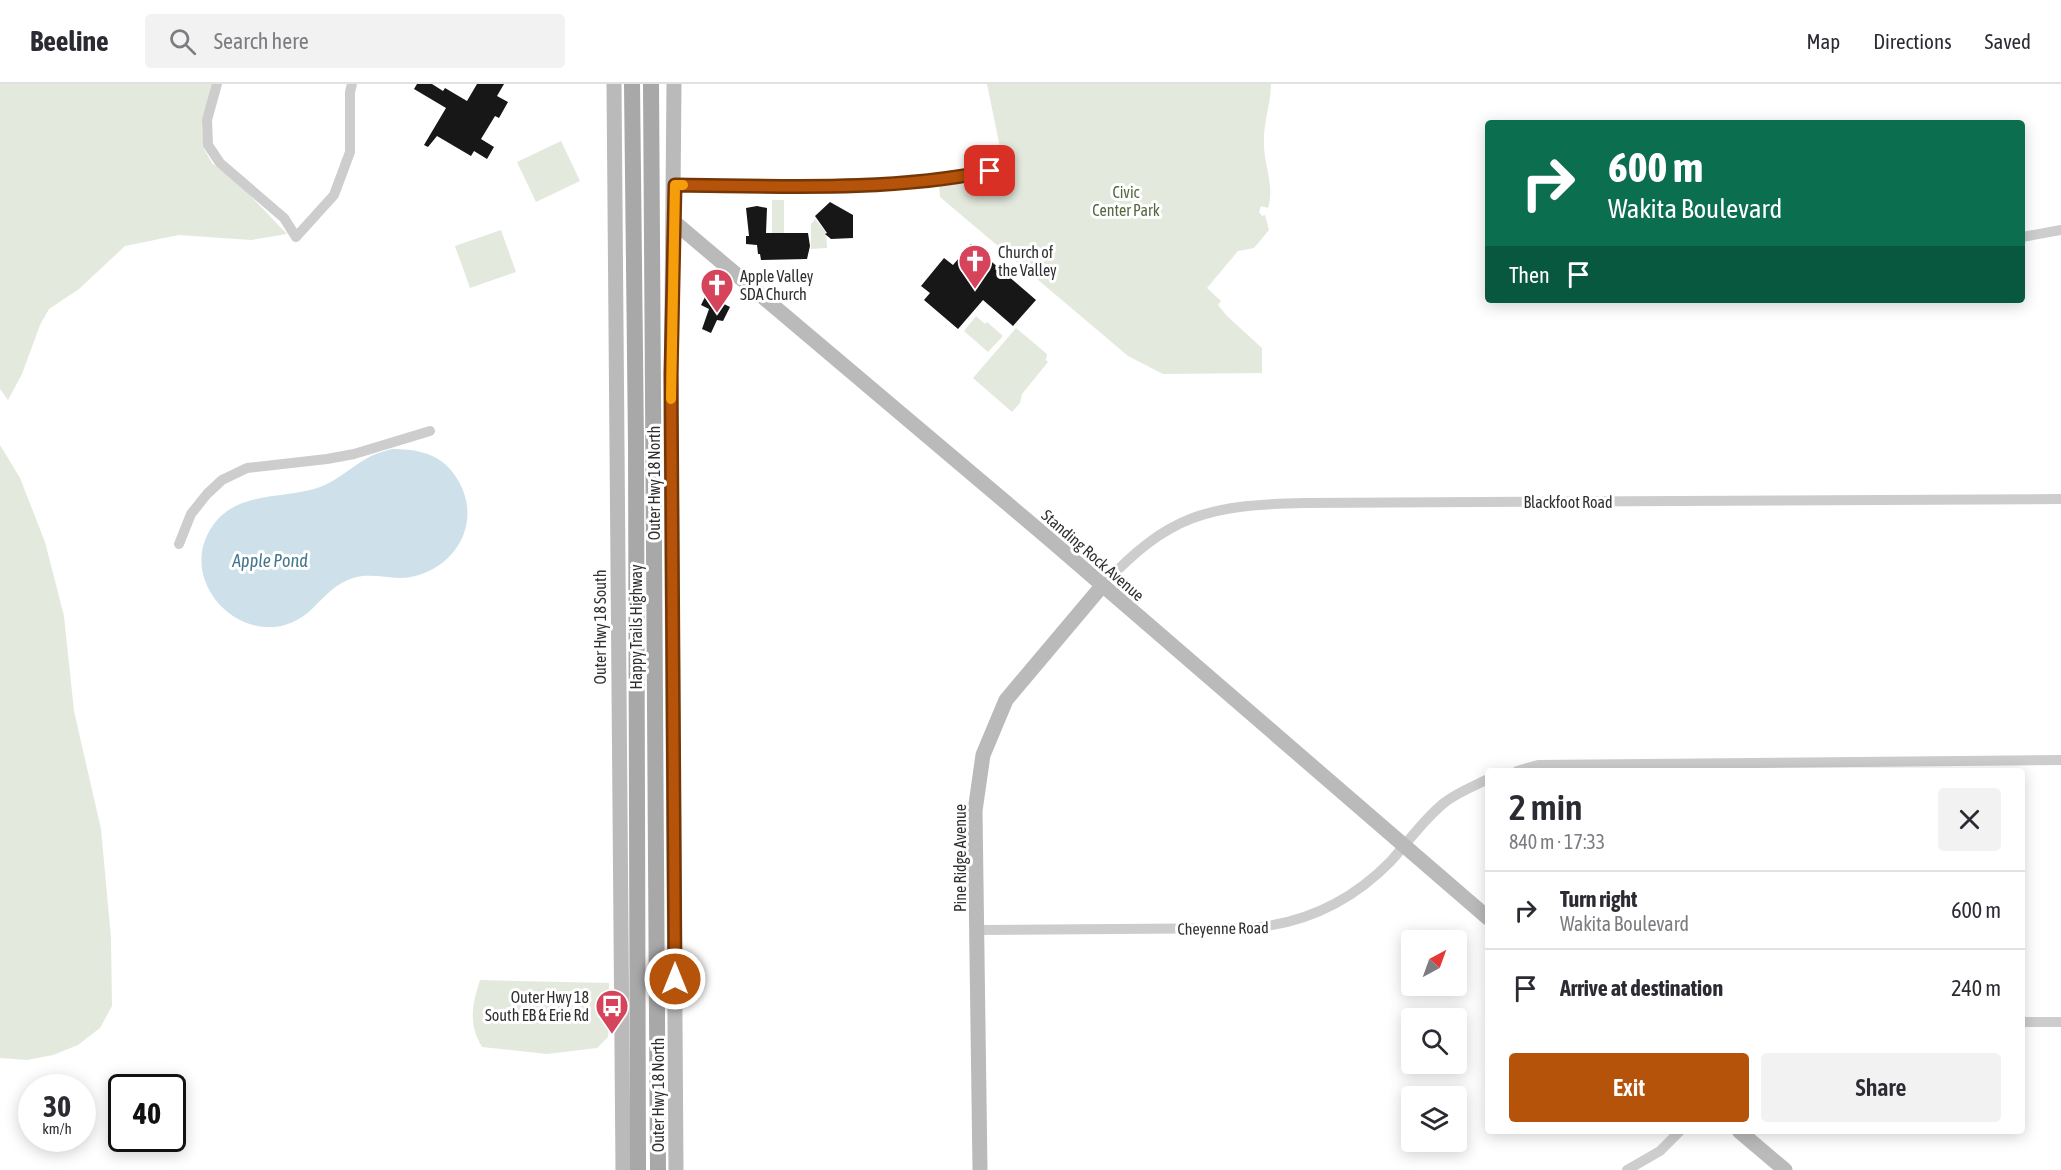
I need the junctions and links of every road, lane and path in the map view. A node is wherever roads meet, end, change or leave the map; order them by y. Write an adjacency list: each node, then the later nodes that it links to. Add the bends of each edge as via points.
1 (217, 84): 2 (street, via 207,120 208,145 213,155 284,218 296,237 334,195 350,152)
2 (352, 84)
3 (614, 84): 26 (street, Outer Hwy 18 South)
4 (632, 84): 27 (main road, Happy Trails Highway)
5 (651, 84): 28 (main road, Happy Trails Highway)
6 (674, 84): 8 (street, Outer Hwy 18 North)
7 (990, 171): 8 (street, via 946,180 849,186)
8 (675, 185): 9 (street, Outer Hwy 18 North)
9 (673, 221): 15 (street, Standing Rock Avenue); 29 (street, Outer Hwy 18 North)
10 (2061, 230): 11 (street)
11 (2025, 236)
12 (430, 431): 14 (street, via 354,454 247,468 222,480 207,494 190,514)
13 (2061, 499): 15 (street, Blackfoot Road, via 1232,506 1183,520 1127,559)
14 (179, 544)
15 (1102, 586): 19 (street, Standing Rock Avenue); 21 (street, Pine Ridge Avenue, via 1006,700 983,755 975,811)
16 (2061, 760): 17 (street)
17 (1527, 768)
18 (1485, 780): 19 (street, Cheyenne Road, via 1444,803)
19 (1404, 846): 20 (street, Standing Rock Avenue); 21 (street, Cheyenne Road, via 1353,893 1314,914 1277,926)
20 (1485, 915)
21 (979, 930): 30 (street, Pine Ridge Avenue)
22 (2025, 1022): 23 (street)
23 (2061, 1022)
24 (1677, 1134): 31 (street, via 1660,1151)
25 (1743, 1134): 32 (street)
26 (623, 1170)
27 (638, 1170)
28 (658, 1170)
29 (676, 1170)
30 (980, 1170)
31 (1627, 1170)
32 (1785, 1170)

